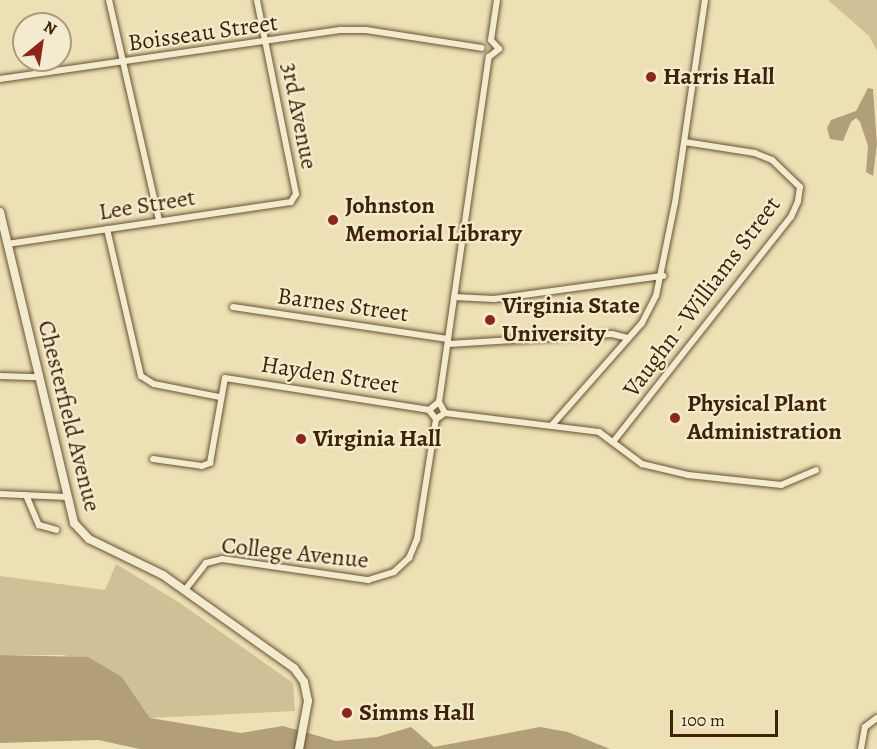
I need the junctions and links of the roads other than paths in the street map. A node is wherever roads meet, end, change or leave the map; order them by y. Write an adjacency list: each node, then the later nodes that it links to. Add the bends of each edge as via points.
1 (109, 0): 9 (street)
2 (257, 0): 6 (street, 3rd Avenue)
3 (497, 0): 5 (street)
4 (705, 0): 11 (street)
5 (491, 40): 7 (street); 8 (street, via 499,49)
6 (266, 42): 7 (street, Boisseau Street, via 366,30); 9 (street, Boisseau Street); 12 (street, 3rd Avenue, via 296,194)
7 (482, 48): 8 (street)
8 (489, 57): 18 (street)
9 (123, 62): 10 (street, Boisseau Street); 14 (street)
10 (0, 79)
11 (685, 142): 17 (street); 30 (street, Vaughn - Williams Street, via 755,153 772,160 800,187 798,201 792,217)
12 (291, 202): 14 (street, Lee Street)
13 (0, 212): 16 (main road, Chesterfield Avenue)
14 (159, 220): 15 (street, Lee Street)
15 (107, 229): 16 (street, Lee Street); 24 (street, via 141,376 154,384)
16 (7, 244): 23 (main road, Chesterfield Avenue)
17 (663, 276): 18 (street, via 494,299); 20 (street, via 650,310)
18 (454, 297): 21 (street)
19 (233, 307): 21 (street, Barnes Street)
20 (628, 338): 21 (street, Barnes Street, via 612,334); 29 (street)
21 (448, 341): 25 (street)
22 (0, 376): 23 (street)
23 (38, 377): 35 (main road, Chesterfield Avenue)
24 (219, 397): 26 (street, Hayden Street, via 225,378); 31 (street, via 210,463 202,466)
25 (439, 402): 26 (street); 27 (street)
26 (429, 410): 28 (street)
27 (446, 412): 28 (street); 29 (street)
28 (436, 419): 37 (street, College Avenue, via 417,539 409,558 394,572 368,580 222,559 206,563)
29 (552, 425): 30 (street, via 599,432)
30 (614, 442): 32 (street, via 642,464 688,475 781,485)
31 (153, 459)
32 (816, 470)
33 (0, 494): 34 (street)
34 (26, 495): 35 (street); 36 (street, via 39,525)
35 (66, 496): 37 (main road, Chesterfield Avenue, via 74,523 83,535)
36 (56, 530)
37 (185, 590): 39 (main road, Chesterfield Avenue, via 241,634 294,668 307,691)
38 (877, 718): 40 (street, via 865,727)
39 (299, 749)
40 (861, 749)

